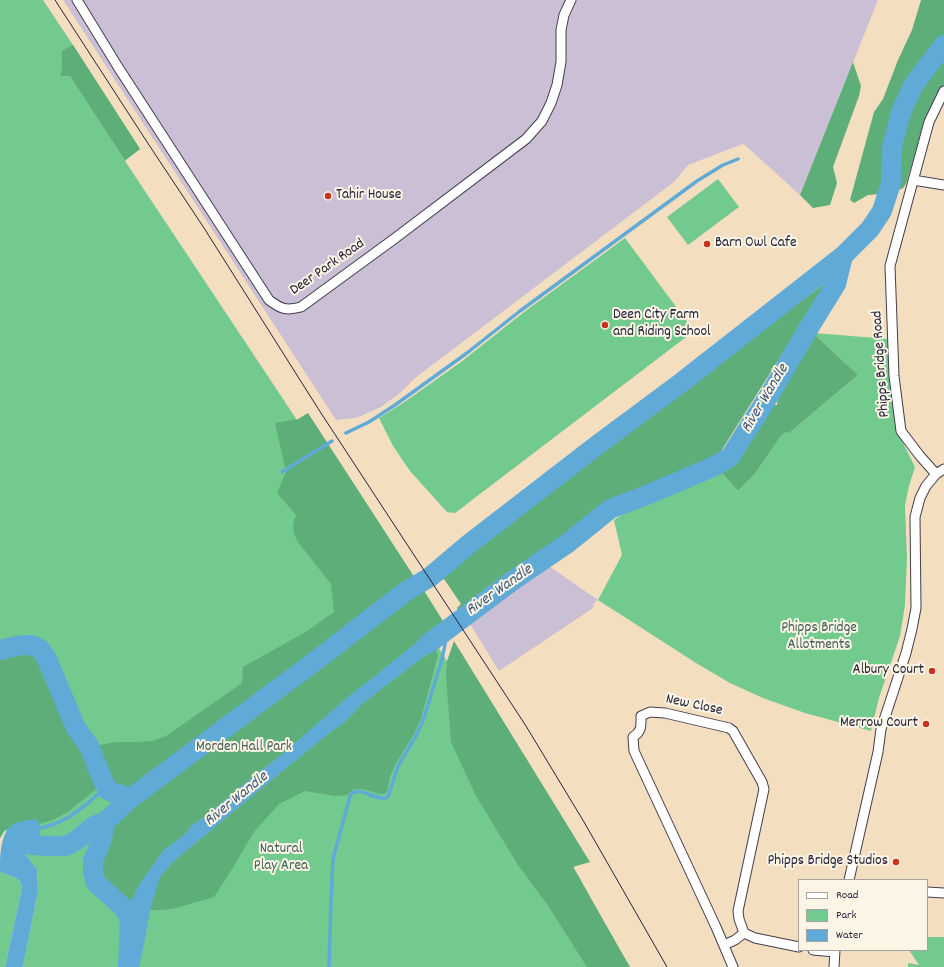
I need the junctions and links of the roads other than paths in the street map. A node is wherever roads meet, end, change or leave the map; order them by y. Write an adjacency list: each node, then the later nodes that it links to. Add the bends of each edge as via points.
1 (77, 0): 2 (street, Deer Park Road, via 269,300 278,307 291,310 301,307 526,139 542,121 557,85 561,62 561,30)
2 (571, 0)
3 (944, 91): 4 (street, Phipps Bridge Road, via 929,122)
4 (913, 180): 5 (street); 6 (street, Phipps Bridge Road, via 890,266 894,376 901,431 920,456)
5 (944, 185)
6 (940, 472): 7 (street, Phipps Bridge Road, via 926,486 915,517 916,608 906,654 882,729)
7 (849, 879)
8 (928, 892): 9 (street)
9 (944, 893)
10 (744, 933): 11 (street); 11 (street, New Close, via 738,911 764,789 762,782 729,728 665,713 650,712 641,716 641,727 638,734 633,737 634,751); 12 (street, via 755,938)
11 (724, 945): 14 (street, New Close)
12 (798, 947)
13 (835, 951): 15 (street)
14 (733, 967)
15 (834, 967)

